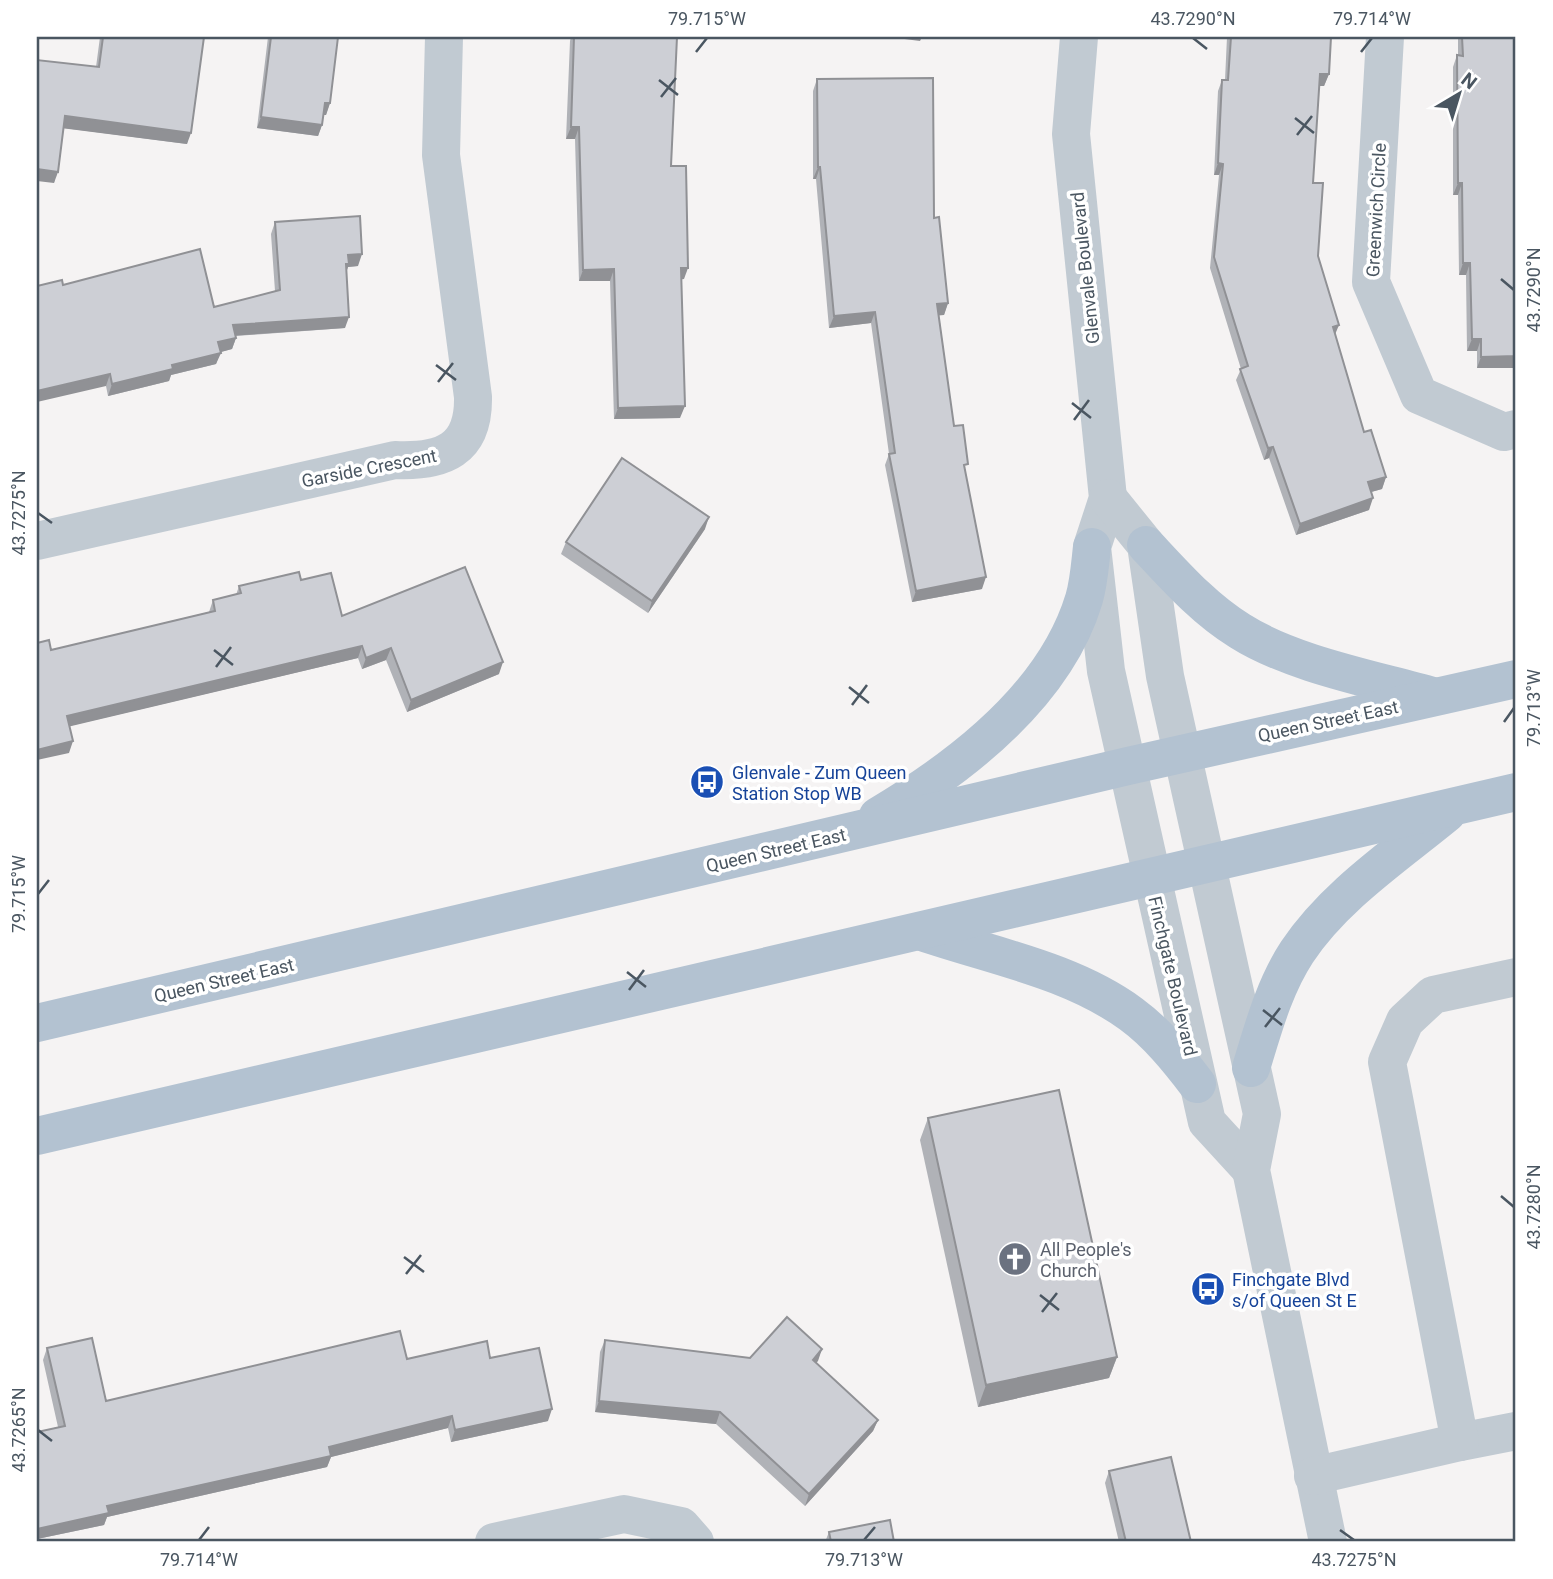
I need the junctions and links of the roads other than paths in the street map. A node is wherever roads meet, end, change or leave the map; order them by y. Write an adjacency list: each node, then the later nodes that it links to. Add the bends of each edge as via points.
1 (444, 37): 6 (street, Garside Crescent, via 440,155 474,397 474,422 461,440 444,455 421,461 395,460)
2 (1079, 37): 5 (street, Glenvale Boulevard, via 1071,134)
3 (1385, 37): 4 (street, Greenwich Circle, via 1371,282 1419,395 1504,432)
4 (1516, 429)
5 (1108, 498): 7 (street); 8 (street, Glenvale Boulevard)
6 (37, 541)
7 (1146, 545): 10 (main road, via 1187,588 1241,632 1282,652); 11 (street, via 1161,654)
8 (1092, 547): 12 (street, Glenvale Boulevard, via 1106,671); 15 (main road, via 1088,583 1077,618 1059,654 1020,704 988,737 926,785)
9 (1516, 679): 10 (main road, Queen Street East)
10 (1438, 698): 11 (main road, Queen Street East)
11 (1183, 753): 12 (main road, Queen Street East); 16 (street)
12 (1128, 766): 15 (main road, Queen Street East); 17 (street, Finchgate Boulevard)
13 (1516, 792): 14 (main road)
14 (1454, 807): 16 (main road); 21 (main road, via 1345,898 1308,938 1281,982)
15 (849, 832): 20 (main road, Queen Street East)
16 (1206, 865): 17 (main road); 21 (street)
17 (1151, 877): 18 (main road); 22 (street, Finchgate Boulevard)
18 (922, 932): 22 (main road, via 1037,968 1113,1002 1150,1031); 23 (main road)
19 (1516, 977): 26 (street, via 1433,995 1405,1021 1387,1062)
20 (37, 1023)
21 (1251, 1068): 24 (street, via 1262,1114)
22 (1197, 1084): 24 (street, Finchgate Boulevard, via 1207,1122)
23 (37, 1136)
24 (1251, 1170): 27 (street)
25 (1516, 1431): 26 (street)
26 (1460, 1442): 27 (street)
27 (1313, 1476): 30 (street)
28 (494, 1542): 29 (street, via 624,1514 681,1526)
29 (695, 1542)
30 (1328, 1542)

